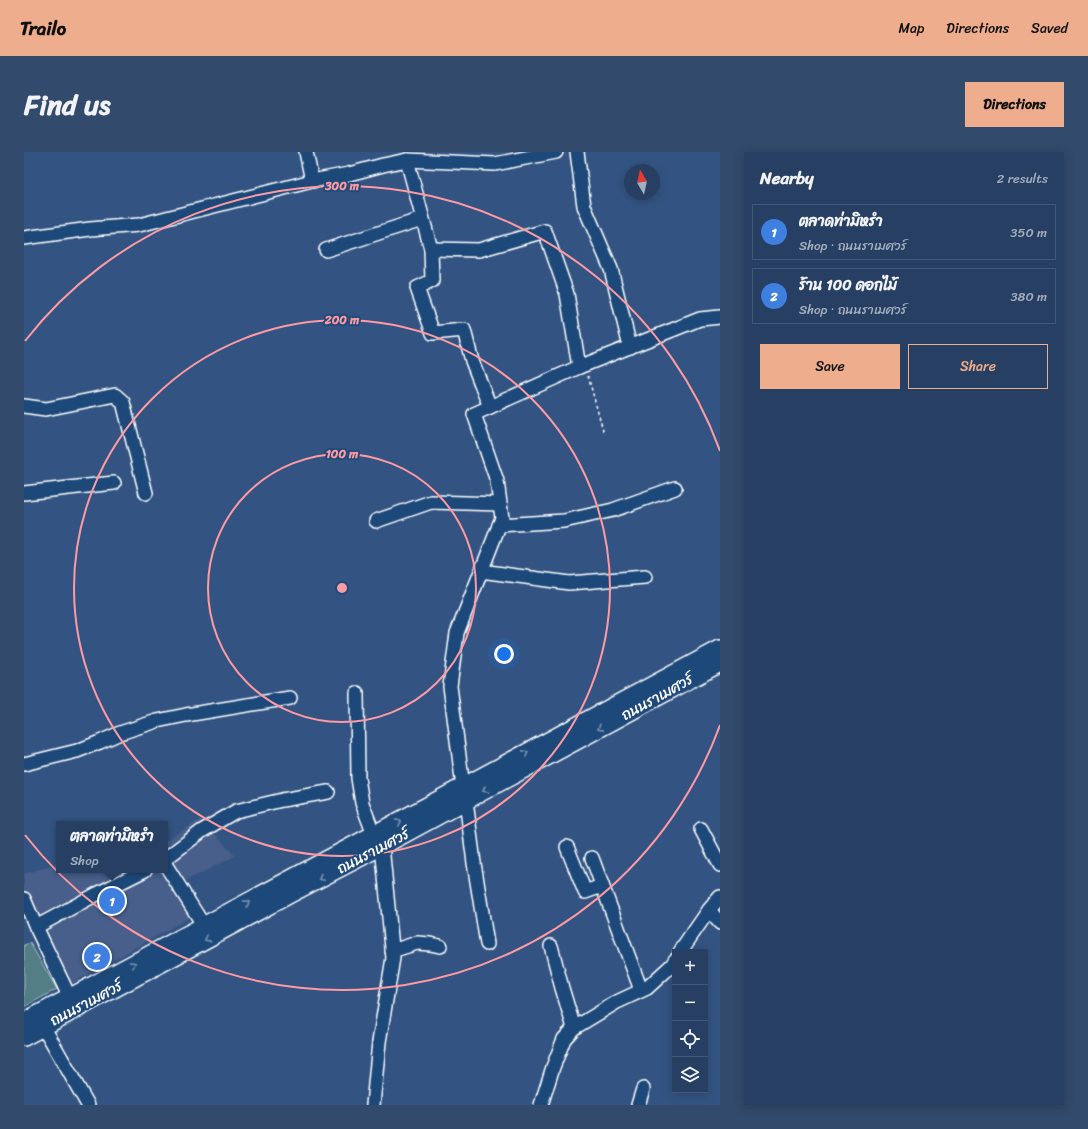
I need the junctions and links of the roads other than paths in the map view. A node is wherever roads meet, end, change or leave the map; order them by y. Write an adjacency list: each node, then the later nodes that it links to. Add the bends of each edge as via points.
1 (306, 152): 5 (street)
2 (556, 152): 4 (street, via 495,164)
3 (577, 152): 11 (street, via 584,206 612,268)
4 (407, 160): 5 (street); 6 (street)
5 (312, 181): 7 (street, via 139,225)
6 (422, 219): 8 (street); 9 (street)
7 (24, 238)
8 (326, 250)
9 (431, 250): 12 (street, via 479,250 545,231 567,294); 14 (street, via 432,281 417,288 433,333 464,330 472,361)
10 (720, 316): 11 (street, via 700,319)
11 (630, 347): 12 (street)
12 (582, 366): 14 (street)
13 (24, 406): 18 (street, via 46,408 115,395 123,402)
14 (490, 406): 19 (street, via 474,414 497,481)
15 (114, 483): 17 (street)
16 (675, 488): 21 (street, via 613,510 564,521)
17 (24, 493)
18 (146, 493)
19 (500, 504): 20 (street, via 431,502); 21 (street, via 502,518)
20 (376, 521)
21 (499, 525): 22 (street)
22 (481, 571): 23 (street, via 569,583); 30 (street, via 457,633 450,686)
23 (645, 577)
24 (720, 649): 30 (main road, ถนนราเมศวร์, one-way to 24)
25 (720, 663): 30 (main road, ถนนราเมศวร์, one-way to 30)
26 (357, 693): 32 (street, via 358,778 362,804)
27 (290, 698): 28 (street, via 157,721 77,751)
28 (24, 764)
29 (328, 792): 34 (street, via 236,811 202,831)
30 (464, 794): 32 (main road, ถนนราเมศวร์); 46 (street)
31 (701, 829): 36 (street)
32 (378, 841): 44 (main road, ถนนราเมศวร์, one-way to 32); 50 (street); 55 (main road, ถนนราเมศวร์, one-way to 55, via 290,894)
33 (567, 847): 39 (street, via 586,892)
34 (168, 857)
35 (592, 858): 39 (street)
36 (720, 865)
37 (168, 869): 44 (street)
38 (139, 873): 45 (street)
39 (602, 886): 52 (street)
40 (720, 897): 42 (street)
41 (24, 899): 45 (street)
42 (709, 910): 43 (street); 49 (street)
43 (720, 923)
44 (204, 926): 53 (main road, ถนนราเมศวร์, one-way to 44)
45 (36, 927): 53 (street)
46 (487, 944)
47 (440, 946): 50 (street, via 417,942)
48 (551, 946): 56 (street)
49 (682, 949)
50 (392, 950): 60 (street)
51 (672, 965): 52 (street)
52 (642, 990): 56 (street)
53 (70, 998): 54 (main road, ถนนราเมศวร์)
54 (24, 1022)
55 (44, 1026): 57 (main road, ถนนราเมศวร์); 59 (street)
56 (574, 1028): 61 (street, via 564,1038)
57 (24, 1037)
58 (643, 1089): 62 (street)
59 (88, 1105)
60 (373, 1105)
61 (541, 1105)
62 (638, 1105)

